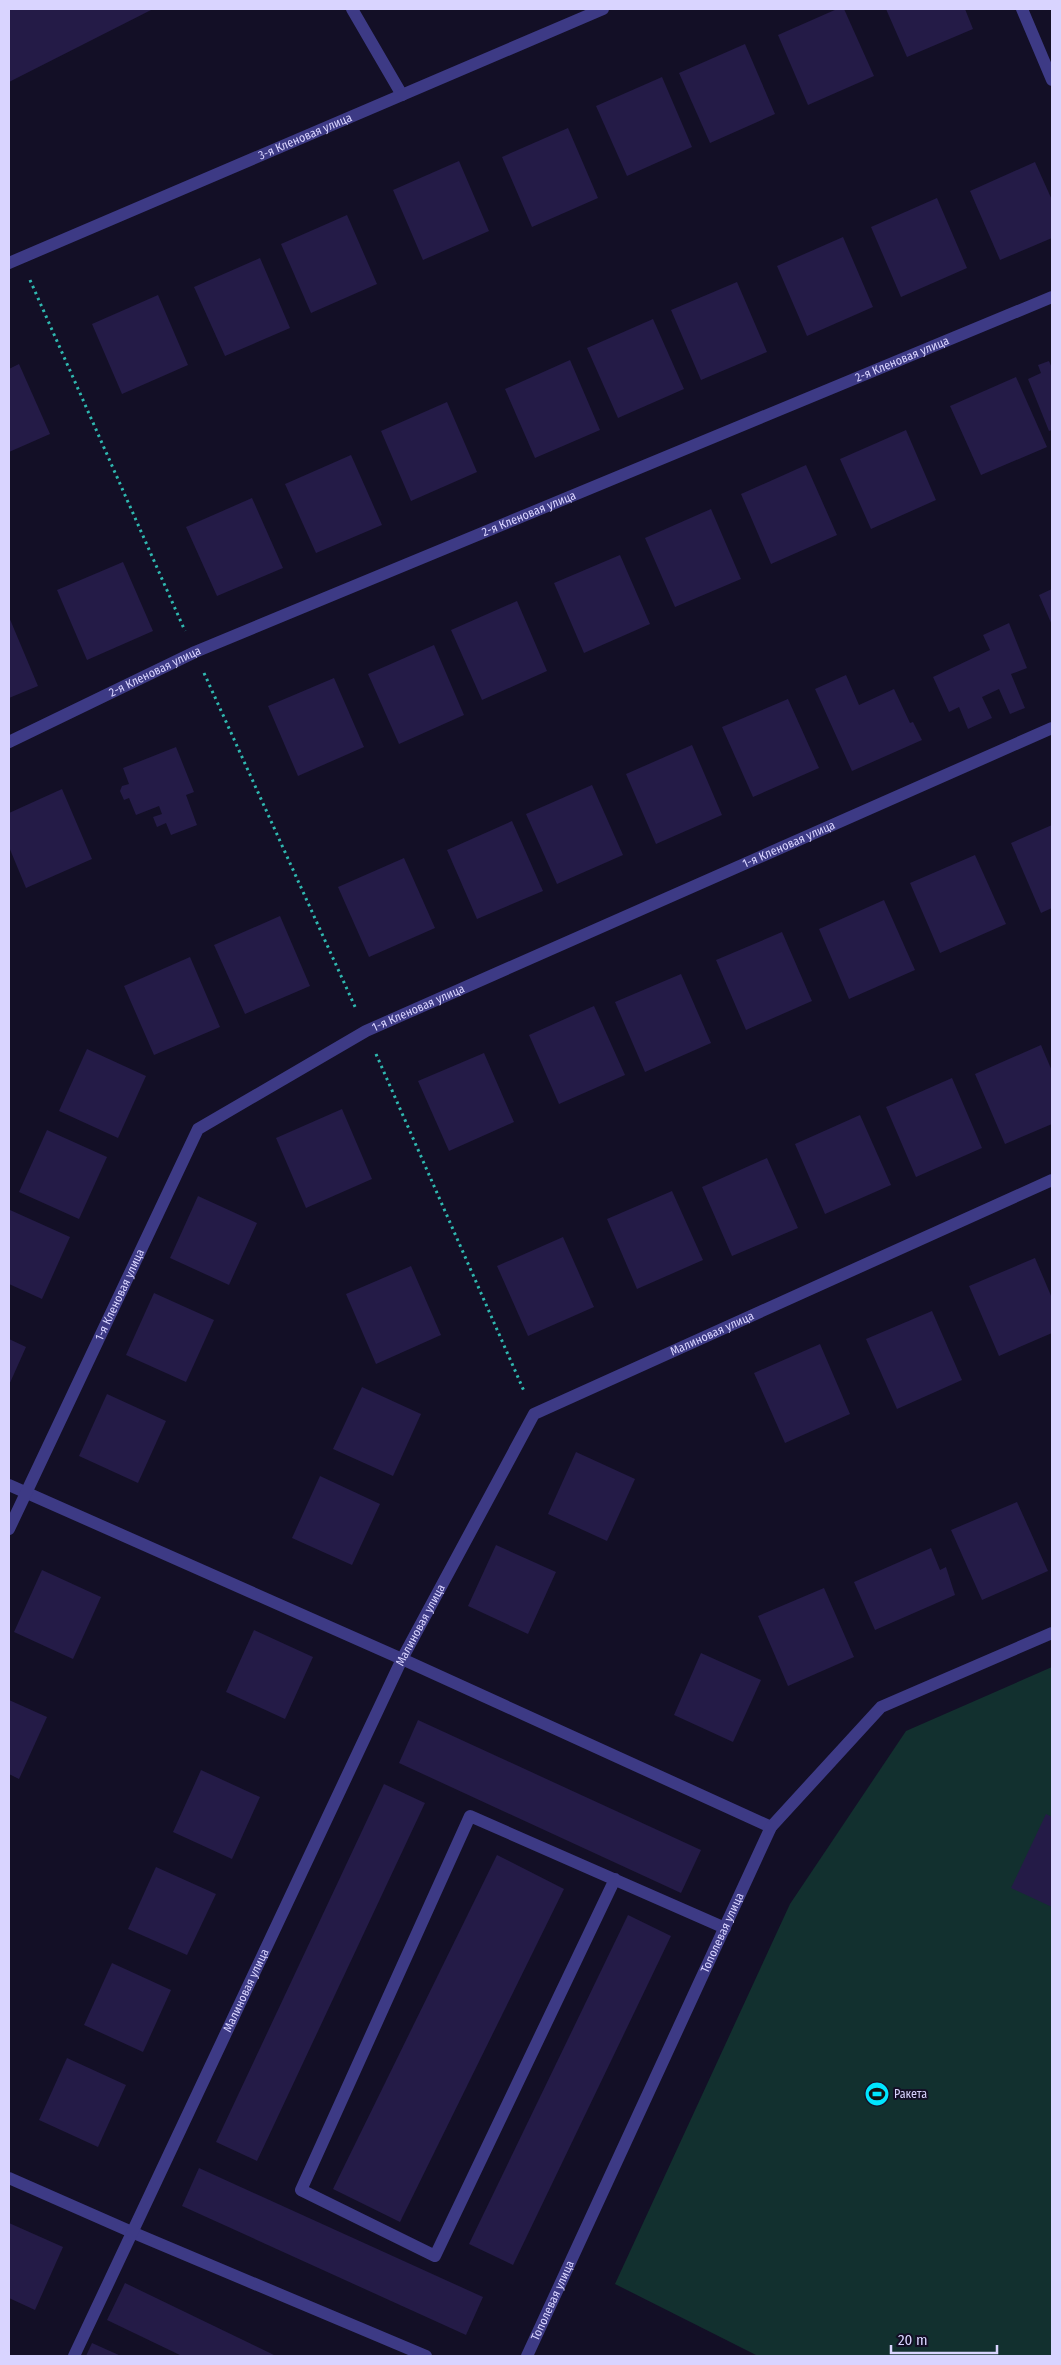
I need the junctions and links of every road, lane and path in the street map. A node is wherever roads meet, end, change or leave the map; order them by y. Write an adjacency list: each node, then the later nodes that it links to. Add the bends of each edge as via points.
1 (352, 9): 5 (street)
2 (603, 9): 5 (street, 3-я Кленовая улица)
3 (1022, 9): 4 (street)
4 (1052, 80)
5 (402, 95): 6 (street, 3-я Кленовая улица)
6 (14, 261): 8 (path)
7 (1052, 297): 8 (street, 2-я Кленовая улица)
8 (195, 652): 10 (street, 2-я Кленовая улица); 11 (path)
9 (1052, 728): 11 (street, 1-я Кленовая улица)
10 (9, 742)
11 (366, 1031): 13 (path); 15 (street, 1-я Кленовая улица, via 198,1129)
12 (1052, 1180): 13 (street, Малиновая улица)
13 (534, 1414): 18 (street, Малиновая улица)
14 (9, 1485): 15 (street)
15 (26, 1493): 16 (street, 1-я Кленовая улица); 18 (street)
16 (9, 1529)
17 (1052, 1633): 19 (street, Тополевая улица, via 881,1707)
18 (402, 1659): 19 (street); 23 (street, Малиновая улица)
19 (772, 1828): 21 (street, Тополевая улица)
20 (615, 1879): 20 (street, via 470,1816 301,2190 435,2256); 21 (street)
21 (725, 1928): 26 (street, Тополевая улица)
22 (9, 2178): 23 (street)
23 (134, 2233): 24 (street, Малиновая улица); 25 (street)
24 (74, 2356)
25 (426, 2356)
26 (527, 2356)

